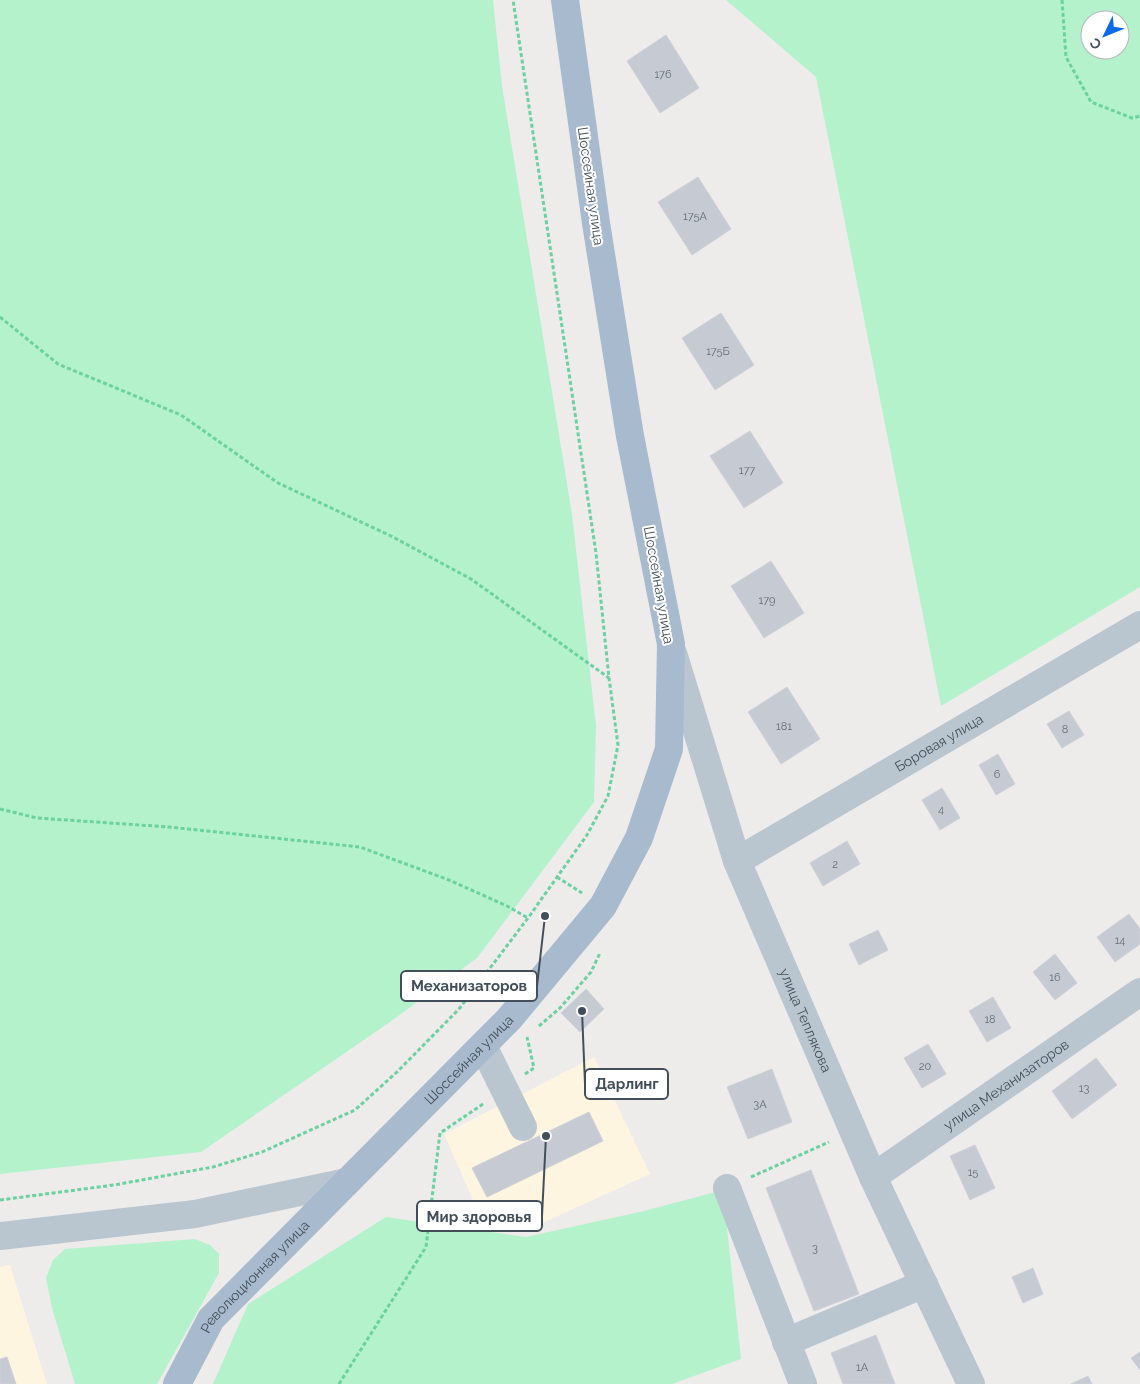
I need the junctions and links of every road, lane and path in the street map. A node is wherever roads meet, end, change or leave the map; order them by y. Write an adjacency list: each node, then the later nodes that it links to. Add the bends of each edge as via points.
1 (513, 0): 8 (path, via 596,553)
2 (565, 0): 7 (main road, Шоссейная улица, via 596,224 629,426)
3 (1062, 0): 4 (path, via 1066,57 1090,102 1132,118)
4 (1140, 116)
5 (0, 317): 8 (path, via 58,364 181,415 278,483 391,536 471,579)
6 (1140, 625): 10 (street, Боровая улица)
7 (671, 644): 10 (street, улица Теплякова); 12 (main road, Шоссейная улица, via 669,749 639,838)
8 (609, 678): 11 (path, via 618,745 608,796 587,835)
9 (0, 809): 13 (path, via 37,818 169,827 360,847 449,880)
10 (737, 861): 19 (street, улица Теплякова)
11 (557, 877): 12 (path); 13 (path)
12 (604, 906): 16 (main road, Шоссейная улица)
13 (528, 918): 23 (path, via 459,1009 355,1110 262,1152 213,1167 114,1185)
14 (602, 948): 17 (path, via 591,972 560,1008 527,1037 534,1068)
15 (1140, 992): 20 (street, улица Механизаторов)
16 (483, 1046): 17 (street); 21 (main road, Шоссейная улица)
17 (504, 1089): 18 (street); 28 (path, via 440,1133 426,1247)
18 (523, 1127)
19 (854, 1131): 20 (street, улица Теплякова); 22 (path)
20 (873, 1177): 25 (street, улица Теплякова)
21 (347, 1182): 24 (street, via 196,1214); 27 (main road, Революционная улица, via 211,1320)
22 (727, 1188): 26 (street)
23 (0, 1200)
24 (0, 1236)
25 (924, 1284): 26 (street); 30 (street, улица Теплякова)
26 (786, 1342): 29 (street)
27 (178, 1384)
28 (339, 1384)
29 (803, 1384)
30 (971, 1384)

